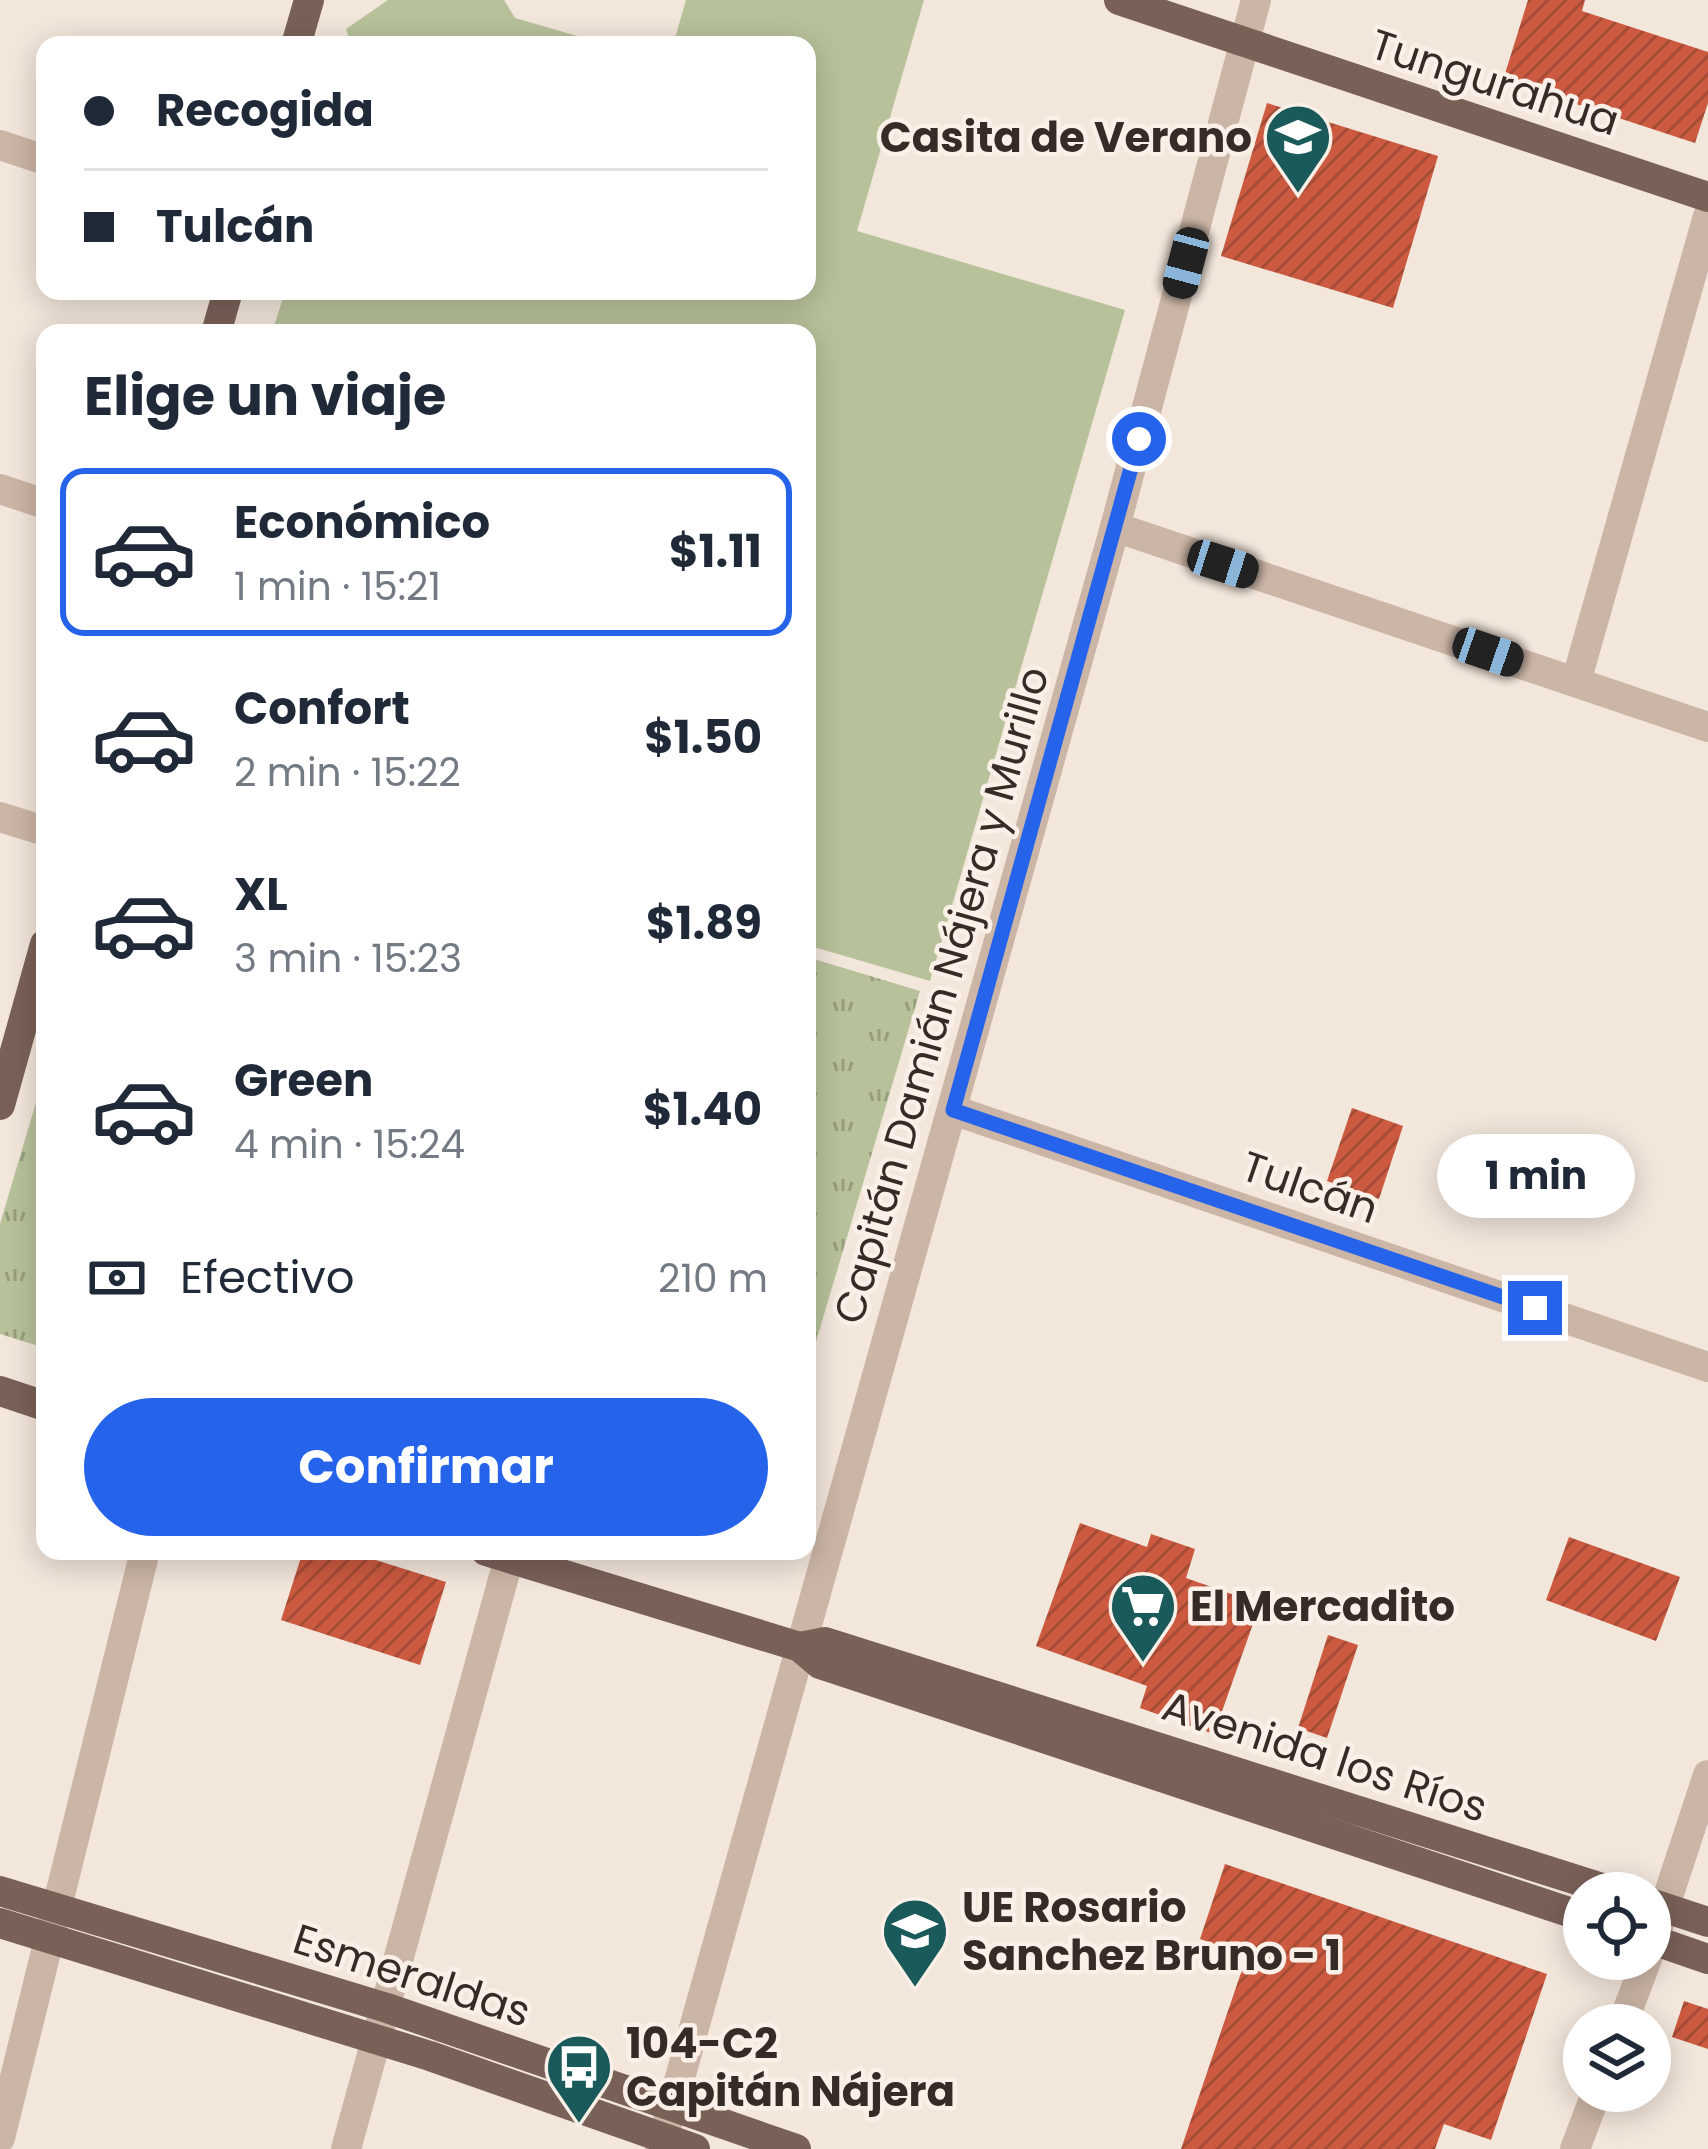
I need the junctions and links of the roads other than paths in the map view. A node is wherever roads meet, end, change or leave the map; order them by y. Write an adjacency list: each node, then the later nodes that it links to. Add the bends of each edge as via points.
1 (309, 0): 4 (main road)
2 (1119, 0): 5 (main road, Tungurahua)
3 (1256, 0): 5 (street, Capitán Damián Nájera y Murillo)
4 (299, 36)
5 (1245, 43): 8 (main road, Tungurahua); 12 (street, Capitán Damián Nájera y Murillo)
6 (0, 145): 7 (street)
7 (36, 157)
8 (1708, 197)
9 (1708, 216): 13 (street)
10 (0, 489): 11 (street)
11 (36, 502)
12 (1115, 527): 13 (street); 19 (street, Capitán Damián Nájera y Murillo)
13 (1576, 682): 14 (street)
14 (1708, 727)
15 (0, 817): 16 (street)
16 (36, 828)
17 (36, 976): 18 (main road)
18 (0, 1105)
19 (953, 1110): 20 (street, Tulcán); 26 (street, Capitán Damián Nájera y Murillo)
20 (1708, 1367)
21 (0, 1391): 22 (main road)
22 (36, 1403)
23 (143, 1560): 35 (street)
24 (496, 1560): 38 (street)
25 (513, 1560): 26 (main road, Avenida los Ríos)
26 (800, 1647): 29 (main road, Avenida los Ríos, via 825,1642); 32 (main road, Avenida los Ríos, via 820,1664); 40 (street, Capitán Damián Nájera y Murillo)
27 (1708, 1775): 28 (street)
28 (1671, 1872)
29 (1563, 1876)
30 (0, 1891): 35 (main road, Esmeraldas)
31 (1671, 1909): 33 (main road)
32 (1563, 1910)
33 (1708, 1922)
34 (0, 1923): 35 (main road, Esmeraldas)
35 (54, 1923): 38 (main road, Esmeraldas); 39 (main road, Esmeraldas); 42 (street)
36 (1671, 1951): 37 (main road)
37 (1708, 1959)
38 (387, 2008): 39 (street); 40 (main road, Esmeraldas)
39 (377, 2041): 43 (main road, Esmeraldas); 44 (street)
40 (672, 2107): 43 (street, Capitán Damián Nájera y Murillo); 46 (main road, Esmeraldas)
41 (1589, 2112): 47 (street)
42 (0, 2138)
43 (661, 2143): 45 (main road, Esmeraldas)
44 (346, 2149)
45 (695, 2149)
46 (796, 2149)
47 (1575, 2149)

